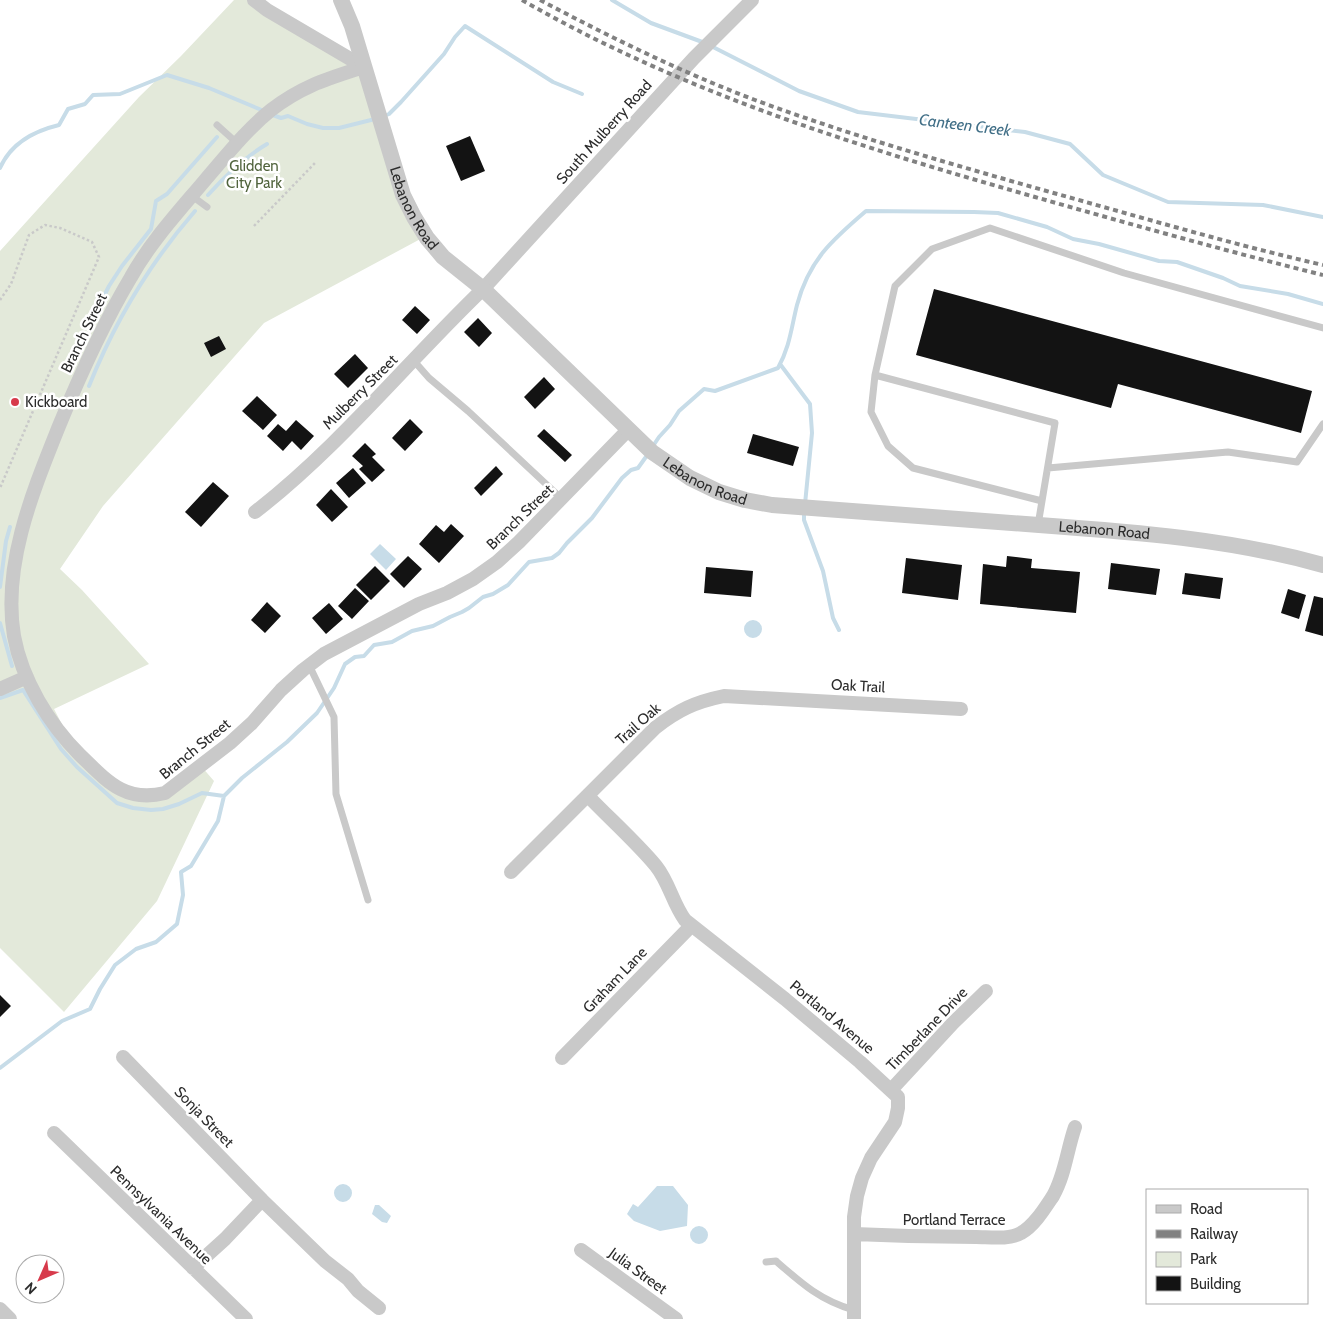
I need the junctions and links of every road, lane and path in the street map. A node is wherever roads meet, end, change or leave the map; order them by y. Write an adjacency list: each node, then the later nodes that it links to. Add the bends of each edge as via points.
1 (254, 0): 4 (street)
2 (341, 0): 4 (street, Lebanon Road)
3 (752, 0): 11 (street, South Mulberry Road, via 694,58)
4 (364, 67): 6 (street, Branch Street, via 316,82 294,94 270,111); 11 (street, Lebanon Road, via 396,175 414,217 443,257)
5 (217, 126): 6 (lane)
6 (237, 144): 8 (street, Branch Street)
7 (315, 163): 10 (path)
8 (192, 196): 9 (lane); 26 (street, Branch Street, via 131,275 102,330 73,391 25,521 17,552 12,612 14,636)
9 (208, 207)
10 (254, 226)
11 (483, 289): 14 (street, Mulberry Street, via 445,325); 17 (street, Lebanon Road)
12 (0, 300): 19 (path, via 11,284 29,235 45,225 92,242 99,257)
13 (1323, 328): 15 (lane, via 1124,273 990,228 932,250 895,286)
14 (414, 361): 20 (lane); 22 (street, Mulberry Street, via 307,468)
15 (875, 375): 18 (lane, via 1055,424); 21 (lane, via 871,412 888,446 913,468)
16 (1323, 424): 18 (lane, via 1297,462 1228,452)
17 (628, 430): 20 (street, Branch Street); 23 (street, Lebanon Road, via 652,452 690,478 746,500 772,506)
18 (1048, 468): 21 (lane)
19 (0, 488)
20 (562, 499): 25 (street, Branch Street, via 520,542 473,578 324,654)
21 (1042, 500): 23 (lane)
22 (254, 512)
23 (1038, 525): 24 (street, Lebanon Road, via 1191,538)
24 (1323, 565)
25 (309, 666): 26 (street, Branch Street, via 230,743 165,793 152,796 129,794 116,788 97,771 56,726); 32 (lane, via 334,717 336,794)
26 (27, 677): 27 (street)
27 (0, 689)
28 (753, 698): 29 (street, Oak Trail); 30 (street, Trail Oak, via 724,696 704,700 673,714)
29 (961, 709)
30 (588, 796): 31 (street); 33 (street, Portland Avenue, via 656,866 677,909)
31 (512, 872)
32 (368, 900)
33 (691, 926): 36 (street, Graham Lane); 37 (street, Portland Avenue, via 785,999)
34 (986, 991): 37 (street, Timberlane Drive)
35 (123, 1057): 40 (street, Sonja Street)
36 (562, 1058)
37 (891, 1090): 41 (street, via 898,1096 895,1122 862,1178)
38 (1075, 1127): 41 (street, Portland Terrace, via 1054,1194 1022,1233 990,1237)
39 (54, 1133): 44 (street, Pennsylvania Avenue)
40 (262, 1200): 44 (street); 45 (street, Sonja Street, via 324,1261)
41 (854, 1234): 46 (street)
42 (581, 1250): 48 (street, Julia Street)
43 (766, 1262): 46 (lane, via 776,1262 815,1294)
44 (193, 1268): 47 (street, Pennsylvania Avenue)
45 (379, 1308)
46 (854, 1314)
47 (246, 1319)
48 (676, 1319)

